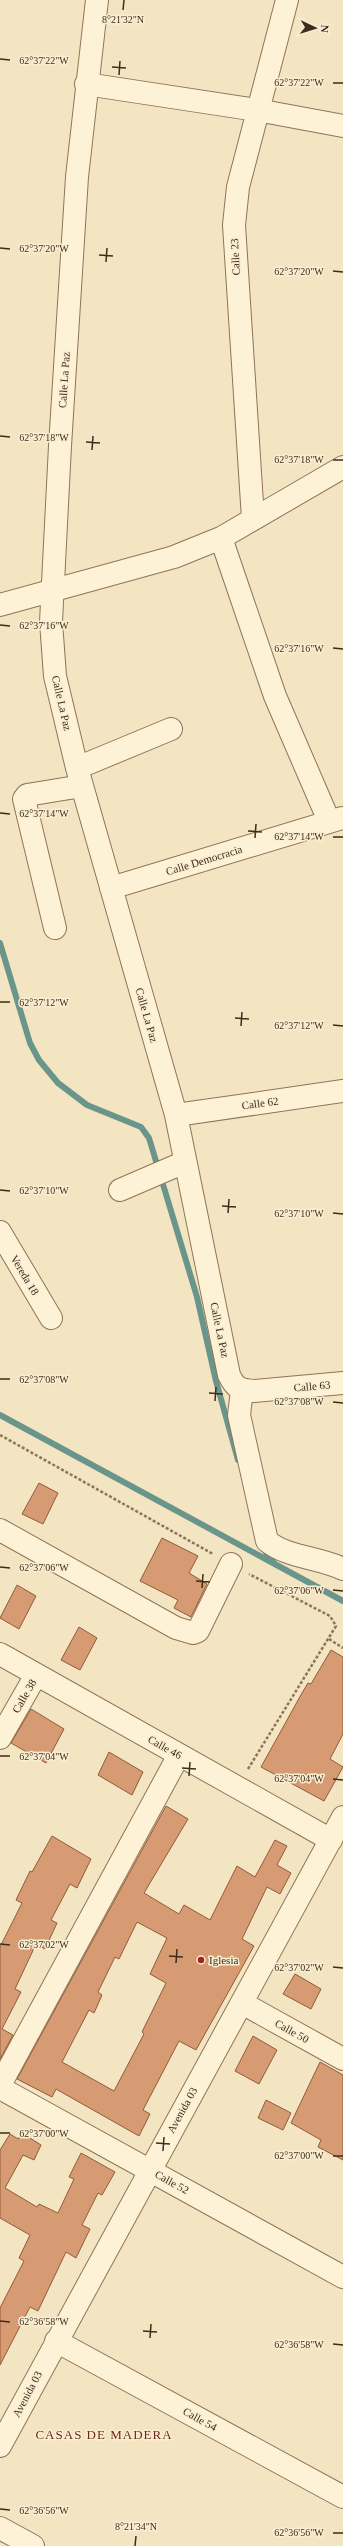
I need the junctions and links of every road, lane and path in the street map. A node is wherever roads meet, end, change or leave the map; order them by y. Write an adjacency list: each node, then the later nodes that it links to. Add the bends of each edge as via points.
1 (97, 0): 3 (street, Calle La Paz)
2 (287, 0): 4 (street, Calle 23)
3 (86, 84): 4 (street); 9 (street, Calle La Paz, via 77,177 60,446)
4 (257, 110): 5 (street); 7 (street, Calle 23, via 238,187 234,225)
5 (343, 126)
6 (343, 467): 7 (street)
7 (253, 519): 8 (street)
8 (221, 538): 9 (street, via 174,557); 13 (street, via 275,696)
9 (54, 590): 10 (street); 12 (street, Calle La Paz, via 54,676)
10 (0, 605)
11 (171, 729): 12 (street)
12 (79, 777): 14 (street, Calle La Paz); 15 (street, via 27,795 24,799)
13 (336, 819): 14 (street, Calle Democracia)
14 (111, 888): 17 (street, Calle La Paz)
15 (55, 928)
16 (343, 1091): 17 (street, Calle 62)
17 (176, 1116): 18 (street, Calle La Paz)
18 (176, 1165): 19 (street); 23 (street, Calle La Paz, via 229,1375)
19 (120, 1190)
20 (0, 1232): 21 (street, Vereda 18)
21 (51, 1318)
22 (343, 1384): 23 (street, Calle 63, via 254,1391)
23 (238, 1388): 27 (street, via 239,1415 267,1542 276,1549 327,1561)
24 (0, 1435): 26 (path)
25 (0, 1530): 26 (street, via 176,1628 193,1633 198,1631)
26 (231, 1564): 28 (path, via 330,1616 336,1626)
27 (343, 1569)
28 (328, 1639): 29 (path); 34 (path)
29 (343, 1648)
30 (0, 1654): 31 (street, Calle 46)
31 (36, 1675): 32 (street, Calle 38); 33 (street, Calle 46)
32 (0, 1738)
33 (179, 1755): 34 (street, Calle 46); 39 (street)
34 (238, 1786): 36 (street, Calle 46)
35 (343, 1817): 36 (street, Avenida 03)
36 (331, 1840): 37 (street, Avenida 03)
37 (242, 2003): 38 (street, Calle 50); 40 (street, Avenida 03)
38 (343, 2059)
39 (0, 2087): 40 (street, Calle 52)
40 (149, 2170): 41 (street, Calle 52); 42 (street, Avenida 03)
41 (343, 2277)
42 (56, 2340): 43 (street, Avenida 03); 44 (street, Calle 54)
43 (0, 2446)
44 (343, 2497)
45 (0, 2528): 46 (street)
46 (33, 2546)

